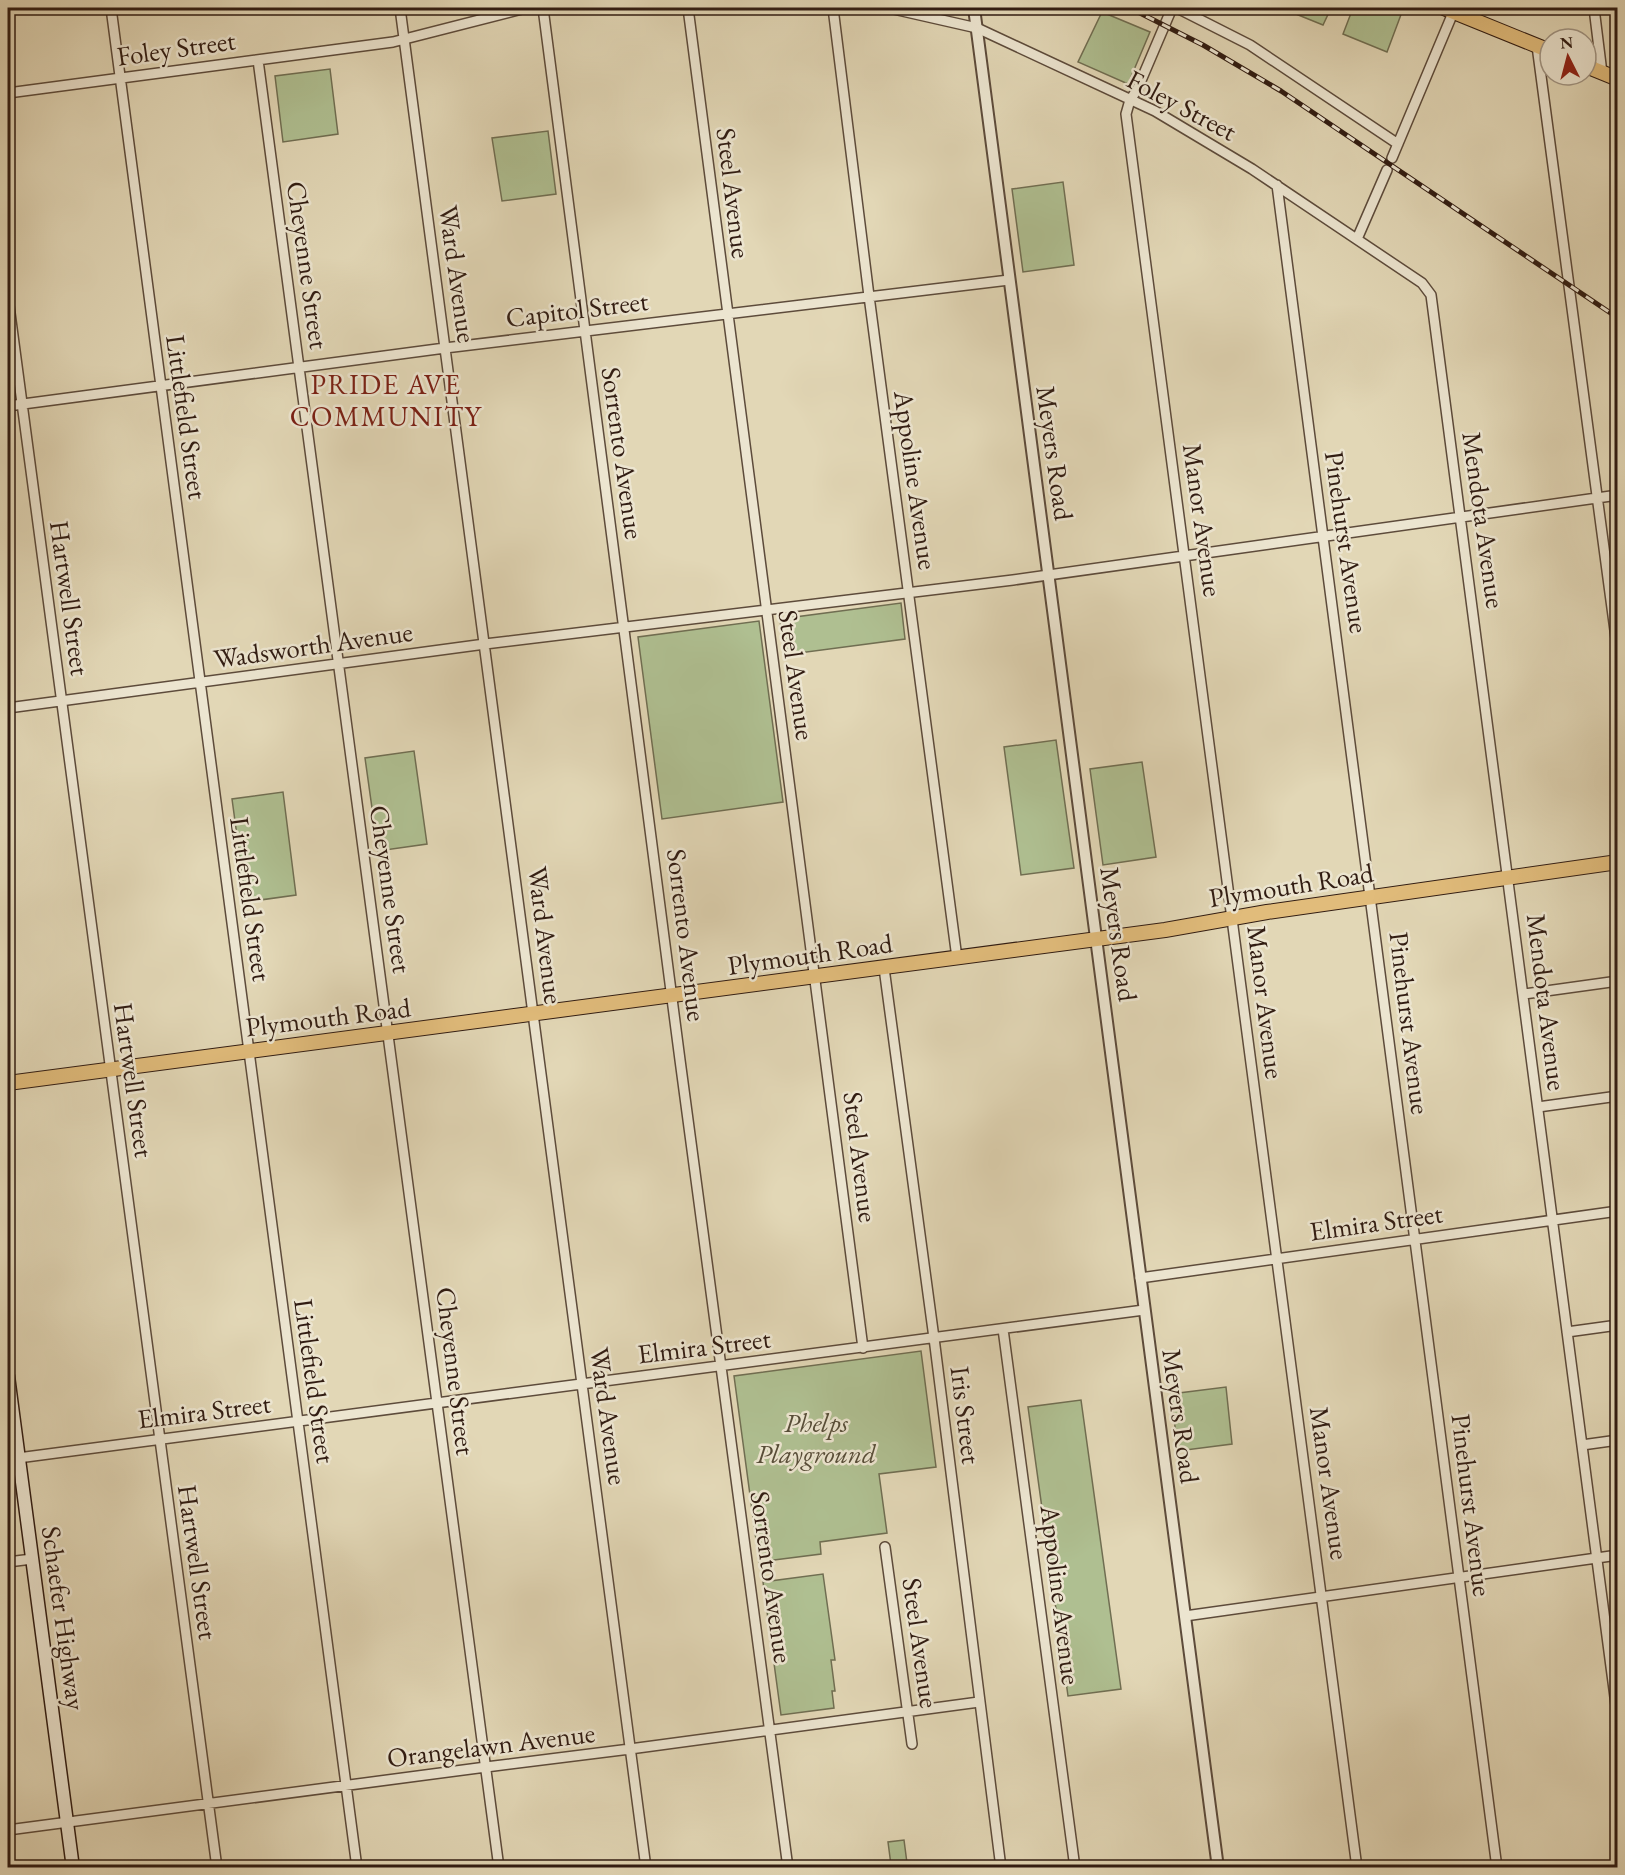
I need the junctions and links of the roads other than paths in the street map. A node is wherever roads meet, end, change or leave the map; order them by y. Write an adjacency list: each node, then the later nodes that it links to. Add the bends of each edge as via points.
1 (111, 8): 19 (street, Littlefield Street)
2 (400, 8): 14 (street, Ward Avenue)
3 (526, 8): 14 (street, Foley Street)
4 (543, 8): 34 (street, Sorrento Avenue)
5 (688, 8): 33 (street, Steel Avenue)
6 (833, 8): 31 (street, Appoline Avenue)
7 (889, 8): 13 (street, Foley Street)
8 (974, 8): 13 (street, Meyers Road)
9 (1172, 8): 23 (street, Manor Avenue)
10 (1178, 8): 24 (street, via 1250,45)
11 (1594, 8): 18 (street)
12 (1451, 9): 15 (main road); 24 (street)
13 (977, 28): 23 (street, Foley Street); 29 (street, Meyers Road)
14 (404, 39): 16 (street, Foley Street); 35 (street, Ward Avenue)
15 (1538, 46)
16 (258, 60): 19 (street, Foley Street); 36 (street, Cheyenne Street)
17 (1598, 71): 18 (main road)
18 (1602, 73): 20 (main road)
19 (120, 78): 22 (street, Foley Street); 37 (street, Littlefield Street)
20 (1617, 79)
21 (1548, 87): 41 (street)
22 (8, 93)
23 (1130, 100): 27 (street, Foley Street); 44 (street, Manor Avenue, via 1126,114)
24 (1398, 144): 25 (street)
25 (1392, 158)
26 (1387, 170): 28 (street)
27 (1277, 185): 28 (street, Foley Street); 43 (street, Pinehurst Avenue)
28 (1357, 239): 30 (street, Foley Street)
29 (1009, 280): 31 (street, Capitol Street); 45 (street, Meyers Road)
30 (1429, 291): 42 (street, Mendota Avenue)
31 (869, 296): 33 (street, Capitol Street); 46 (street, Appoline Avenue)
32 (8, 298): 38 (street, Hartwell Street)
33 (727, 313): 34 (street, Capitol Street); 47 (street, Steel Avenue)
34 (584, 331): 35 (street, Capitol Street); 48 (street, Sorrento Avenue)
35 (446, 348): 36 (street, Capitol Street); 49 (street, Ward Avenue)
36 (299, 367): 37 (street, Capitol Street); 51 (street, Cheyenne Street)
37 (160, 386): 38 (street, Capitol Street); 52 (street, Littlefield Street)
38 (22, 404): 39 (street, Capitol Street); 53 (street, Hartwell Street)
39 (8, 406)
40 (1617, 495): 41 (street)
41 (1597, 498): 42 (street); 50 (street)
42 (1461, 517): 43 (street); 56 (street, Mendota Avenue)
43 (1323, 536): 44 (street); 57 (street, Pinehurst Avenue)
44 (1185, 556): 45 (street); 58 (street, Manor Avenue)
45 (1048, 575): 46 (street); 59 (street, Meyers Road)
46 (908, 592): 47 (street); 60 (street, Appoline Avenue)
47 (766, 610): 48 (street, Wadsworth Avenue); 62 (street, Steel Avenue)
48 (624, 627): 49 (street, Wadsworth Avenue); 65 (street, Sorrento Avenue)
49 (485, 644): 51 (street, Wadsworth Avenue); 66 (street, Ward Avenue)
50 (1617, 653)
51 (339, 664): 52 (street, Wadsworth Avenue); 67 (street, Cheyenne Street)
52 (200, 682): 53 (street, Wadsworth Avenue); 68 (street, Littlefield Street)
53 (61, 701): 54 (street, Wadsworth Avenue); 69 (street, Hartwell Street)
54 (8, 708)
55 (1617, 862): 56 (main road, Plymouth Road)
56 (1509, 877): 57 (main road, Plymouth Road); 64 (street, Mendota Avenue)
57 (1371, 896): 58 (main road, Plymouth Road); 75 (street, Pinehurst Avenue)
58 (1233, 917): 59 (main road, Plymouth Road); 76 (street, Manor Avenue)
59 (1096, 939): 60 (main road, Plymouth Road); 77 (street, Meyers Road)
60 (957, 958): 61 (main road, Plymouth Road)
61 (885, 968): 62 (main road, Plymouth Road); 82 (street, Iris Street)
62 (815, 977): 65 (main road, Plymouth Road); 83 (street, Steel Avenue)
63 (1617, 981): 64 (street)
64 (1524, 994): 72 (street, Mendota Avenue)
65 (672, 996): 66 (main road, Plymouth Road); 84 (street, Sorrento Avenue)
66 (533, 1015): 67 (main road, Plymouth Road); 86 (street, Ward Avenue)
67 (387, 1034): 68 (main road, Plymouth Road); 88 (street, Cheyenne Street)
68 (248, 1052): 69 (main road, Plymouth Road); 89 (street, Littlefield Street)
69 (109, 1070): 70 (main road, Plymouth Road); 90 (street, Hartwell Street)
70 (8, 1083)
71 (1617, 1096): 72 (street)
72 (1538, 1107): 74 (street, Mendota Avenue)
73 (1617, 1211): 74 (street, Elmira Street)
74 (1553, 1220): 75 (street, Elmira Street); 81 (street, Mendota Avenue)
75 (1415, 1239): 76 (street, Elmira Street); 99 (street, Pinehurst Avenue)
76 (1277, 1258): 77 (street, Elmira Street); 100 (street, Manor Avenue)
77 (1140, 1278): 78 (street, Meyers Road)
78 (1144, 1310): 80 (street, Elmira Street); 101 (street, Meyers Road)
79 (1617, 1325): 81 (street)
80 (1003, 1329): 82 (street, Elmira Street); 121 (street, Appoline Avenue)
81 (1567, 1332): 92 (street, Mendota Avenue)
82 (934, 1338): 83 (street, Elmira Street); 103 (street, Iris Street)
83 (863, 1348): 84 (street, Elmira Street)
84 (721, 1367): 86 (street, Elmira Street); 106 (street, Sorrento Avenue)
85 (8, 1376): 87 (main road, Schaefer Highway)
86 (583, 1384): 88 (street, Elmira Street); 108 (street, Ward Avenue)
87 (8, 1391): 93 (main road, Schaefer Highway)
88 (437, 1403): 89 (street, Elmira Street); 109 (street, Cheyenne Street)
89 (298, 1422): 90 (street, Elmira Street); 110 (street, Littlefield Street)
90 (159, 1440): 93 (street, Elmira Street); 111 (street, Hartwell Street)
91 (1617, 1440): 92 (street)
92 (1582, 1445): 96 (street, Mendota Avenue)
93 (18, 1458): 97 (main road, Schaefer Highway)
94 (885, 1547): 104 (street, Steel Avenue)
95 (1617, 1555): 96 (street)
96 (1596, 1558): 99 (street); 102 (street, Mendota Avenue)
97 (32, 1559): 98 (street); 112 (main road, Schaefer Highway)
98 (8, 1562)
99 (1459, 1577): 100 (street); 124 (street, Pinehurst Avenue)
100 (1322, 1596): 101 (street); 123 (street, Manor Avenue)
101 (1185, 1616): 122 (street, Meyers Road)
102 (1614, 1670): 105 (street, Mendota Avenue)
103 (979, 1702): 104 (street, Orangelawn Avenue); 120 (street, Iris Street)
104 (907, 1712): 106 (street, Orangelawn Avenue); 107 (street, Steel Avenue)
105 (1617, 1720)
106 (771, 1731): 108 (street, Orangelawn Avenue); 119 (street, Sorrento Avenue)
107 (912, 1744)
108 (630, 1749): 109 (street, Orangelawn Avenue); 118 (street, Ward Avenue)
109 (486, 1767): 110 (street, Orangelawn Avenue); 117 (street, Cheyenne Street)
110 (346, 1786): 111 (street, Orangelawn Avenue); 116 (street, Littlefield Street)
111 (209, 1805): 112 (street, Orangelawn Avenue); 115 (street, Hartwell Street)
112 (67, 1822): 113 (street, Orangelawn Avenue); 114 (main road, Schaefer Highway)
113 (8, 1830)
114 (73, 1868)
115 (217, 1868)
116 (357, 1868)
117 (499, 1868)
118 (646, 1868)
119 (788, 1868)
120 (1001, 1868)
121 (1075, 1868)
122 (1218, 1868)
123 (1357, 1868)
124 (1497, 1868)

